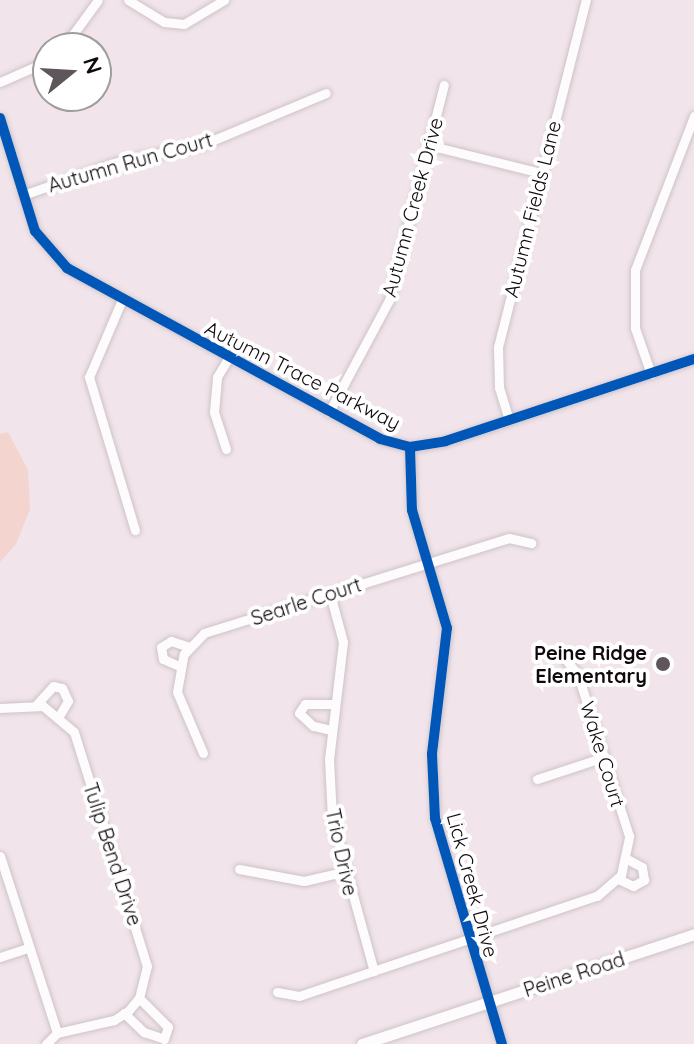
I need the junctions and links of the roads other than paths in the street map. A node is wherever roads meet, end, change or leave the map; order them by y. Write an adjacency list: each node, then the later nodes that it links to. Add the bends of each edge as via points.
1 (98, 0): 5 (street)
2 (128, 0): 3 (street, via 164,22 184,24)
3 (224, 0)
4 (586, 0): 13 (street, Autumn Fields Lane)
5 (75, 32)
6 (32, 68): 7 (street)
7 (0, 82)
8 (444, 85): 12 (street, Autumn Creek Drive)
9 (326, 93): 14 (street, Autumn Run Court, via 204,144 118,162)
10 (694, 116): 18 (street, via 635,270 635,328)
11 (0, 118): 14 (street, Autumn Trace Parkway)
12 (428, 145): 13 (street); 19 (street, Autumn Creek Drive, via 389,300)
13 (541, 173): 20 (street, Autumn Fields Lane, via 498,347 499,388)
14 (23, 195): 15 (street, Autumn Trace Parkway, via 50,252)
15 (121, 302): 16 (street, Autumn Trace Parkway); 23 (street, via 89,377)
16 (228, 359): 19 (street, Autumn Trace Parkway); 22 (street, via 217,377 214,412)
17 (694, 359): 18 (street, Autumn Trace Parkway)
18 (651, 374): 20 (street, Autumn Trace Parkway)
19 (329, 412): 21 (street, Autumn Trace Parkway)
20 (509, 420): 21 (street, Autumn Trace Parkway)
21 (410, 447): 25 (street, Lick Creek Drive, via 408,487)
22 (226, 449)
23 (135, 530)
24 (531, 543): 25 (street, Searle Court, via 509,538)
25 (428, 562): 26 (street, Searle Court); 44 (street, Lick Creek Drive, via 447,628 432,754 433,804)
26 (330, 594): 27 (street, Searle Court, via 204,633); 30 (street, Trio Drive, via 343,642)
27 (189, 647): 29 (street); 29 (street, Searle Court, via 171,641 161,647 163,659)
28 (561, 653): 36 (street, Wake Court, via 578,675)
29 (179, 666): 35 (street, Searle Court, via 177,692 189,732)
30 (334, 704): 34 (street, Trio Drive); 34 (street, via 305,704 299,713 313,726)
31 (36, 705): 32 (street, Tulip Bend Drive); 33 (street); 33 (street, Tulip Bend Drive, via 53,686 62,688 68,701)
32 (0, 708)
33 (59, 716): 49 (street, Tulip Bend Drive, via 81,751 144,952)
34 (331, 730): 41 (street, Trio Drive, via 332,819)
35 (203, 753)
36 (604, 757): 37 (street); 39 (street, Wake Court, via 629,836)
37 (537, 779)
38 (0, 856): 45 (street)
39 (627, 859): 42 (street, Wake Court); 42 (street, Wake Court, via 642,867 644,880 633,886)
40 (239, 869): 41 (street, via 304,881)
41 (342, 872): 47 (street, Trio Drive)
42 (618, 879): 44 (street, Wake Court, via 597,896)
43 (694, 934): 50 (street, Peine Road)
44 (468, 939): 47 (street, Wake Court); 50 (street, Lick Creek Drive)
45 (28, 948): 46 (street); 52 (street)
46 (0, 957)
47 (374, 971): 48 (street, Wake Court, via 299,996)
48 (277, 992)
49 (139, 998): 51 (street); 51 (street, via 168,1027 164,1039 144,1032)
50 (488, 1002): 54 (street, Peine Road); 55 (street, Lick Creek Drive)
51 (124, 1013): 52 (street)
52 (57, 1033): 53 (street)
53 (46, 1044)
54 (362, 1044)
55 (502, 1044)

